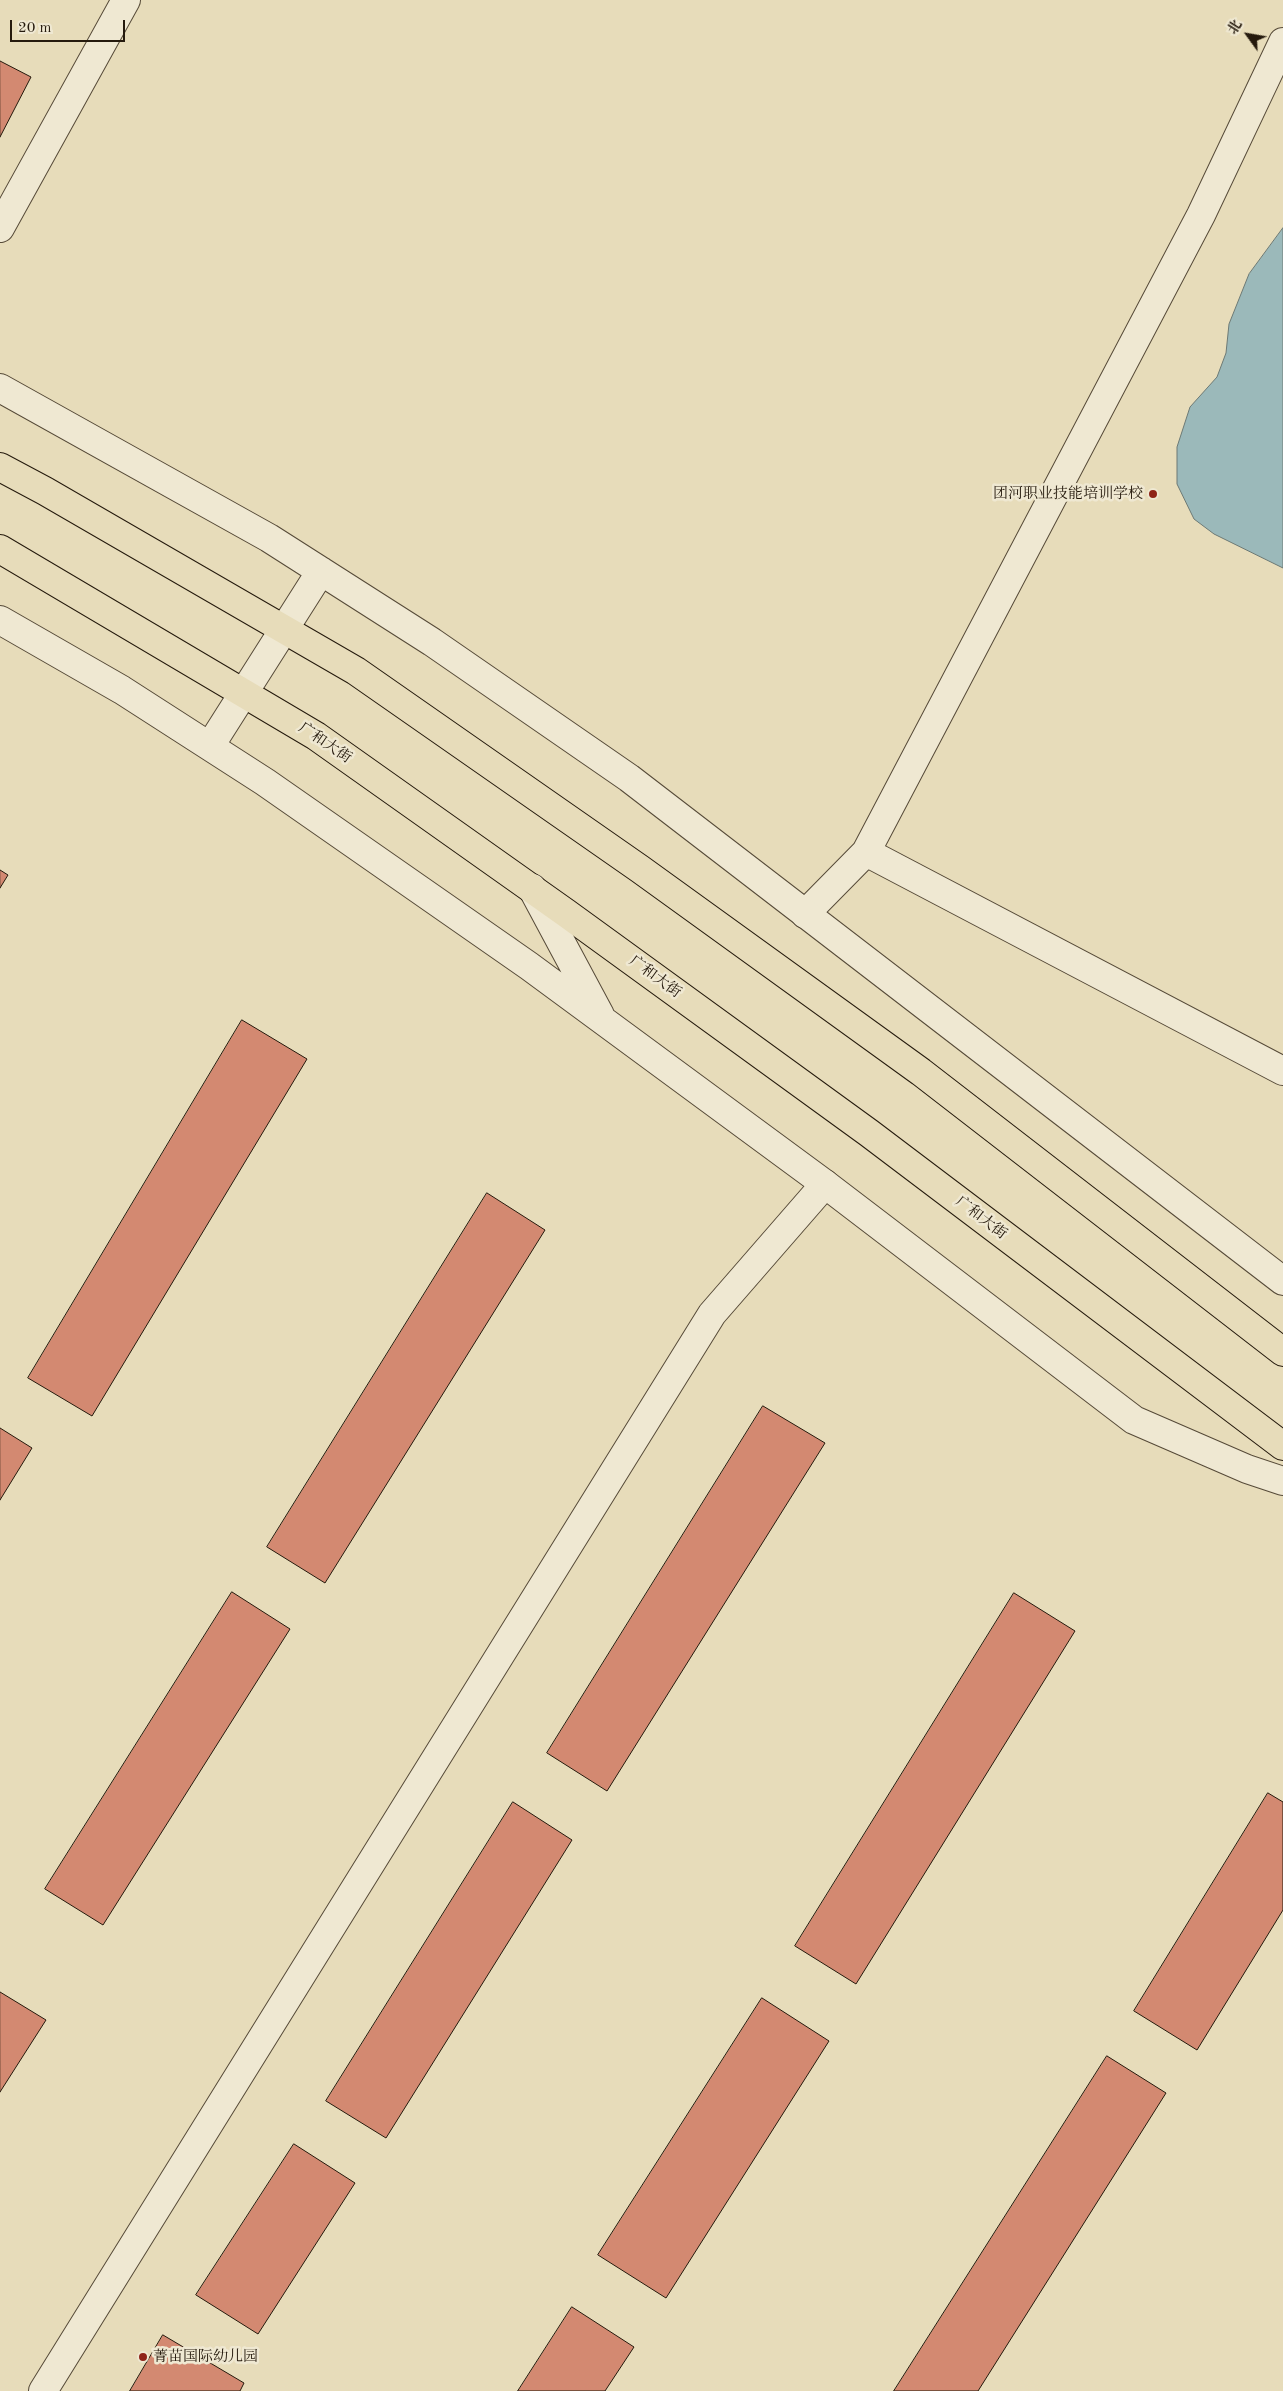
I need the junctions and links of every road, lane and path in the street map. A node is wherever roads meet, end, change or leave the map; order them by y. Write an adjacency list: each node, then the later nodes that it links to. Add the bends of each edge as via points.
1 (126, 0): 3 (street)
2 (1283, 42): 12 (street, via 1201,215)
3 (0, 228)
4 (0, 388): 7 (street, via 269,538)
5 (0, 468): 9 (main road, via 45,490)
6 (0, 549): 10 (main road, 广和大街)
7 (321, 571): 9 (street); 14 (street, via 432,642 629,778)
8 (0, 620): 11 (street, via 122,690)
9 (284, 629): 10 (street); 19 (main road, via 356,671 648,874 920,1072)
10 (244, 693): 11 (street); 13 (main road, 广和大街, via 316,736)
11 (210, 746): 15 (street, via 521,960)
12 (866, 852): 14 (street); 16 (street)
13 (532, 888): 15 (street); 21 (main road, 广和大街, via 869,1133)
14 (805, 914): 18 (street)
15 (604, 1021): 17 (street)
16 (1283, 1071)
17 (825, 1184): 22 (street, via 1134,1420 1247,1469); 23 (street, via 712,1314)
18 (1283, 1281)
19 (1271, 1338): 20 (main road)
20 (1283, 1352)
21 (1283, 1446)
22 (1283, 1481)
23 (43, 2391)

